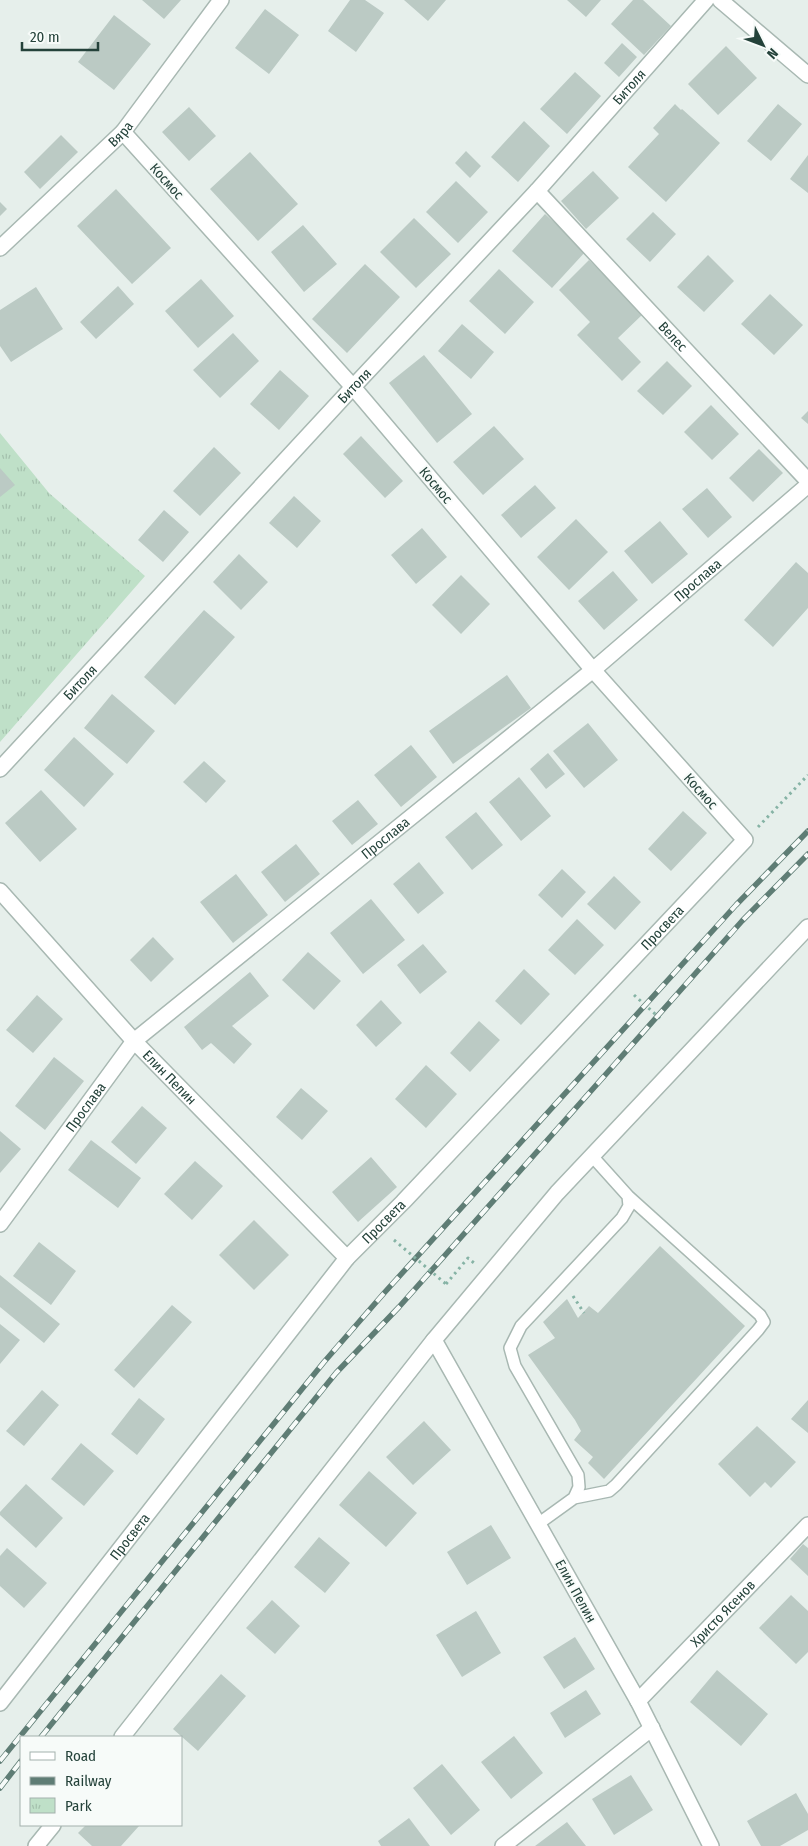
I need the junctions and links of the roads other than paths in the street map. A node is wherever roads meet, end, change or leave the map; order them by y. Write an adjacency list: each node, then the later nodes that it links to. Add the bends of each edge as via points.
1 (221, 0): 5 (street, Вяра)
2 (706, 0): 6 (street, Битоля)
3 (720, 0): 4 (street)
4 (808, 76)
5 (123, 132): 7 (street, Вяра); 8 (street, Космос)
6 (537, 191): 8 (street, Битоля); 9 (street, Велес)
7 (0, 248)
8 (353, 387): 11 (street, Космос); 12 (street, Битоля)
9 (808, 481)
10 (808, 485): 11 (street, Прослава)
11 (593, 670): 13 (street, Космос); 16 (street, Прослава)
12 (0, 769)
13 (745, 840): 20 (street, Просвета)
14 (0, 891): 16 (street, Елин Пелин)
15 (808, 926): 17 (street)
16 (134, 1041): 19 (street, Прослава); 20 (street, Елин Пелин)
17 (592, 1156): 18 (lane); 21 (street)
18 (628, 1196): 22 (lane, via 629,1206 622,1218 521,1326 510,1348 515,1366 578,1476); 22 (lane, via 764,1322 616,1485 609,1490)
19 (0, 1224)
20 (347, 1258): 26 (street, Просвета)
21 (434, 1340): 23 (street, Елин Пелин); 28 (street)
22 (574, 1498): 23 (lane)
23 (538, 1524): 25 (street, Елин Пелин)
24 (808, 1525): 25 (street, Христо Ясенов)
25 (638, 1701): 27 (street, Елин Пелин)
26 (0, 1703)
27 (652, 1728): 31 (street); 32 (street, Елин Пелин)
28 (123, 1736)
29 (52, 1826): 30 (street)
30 (36, 1846)
31 (503, 1846)
32 (711, 1846)

